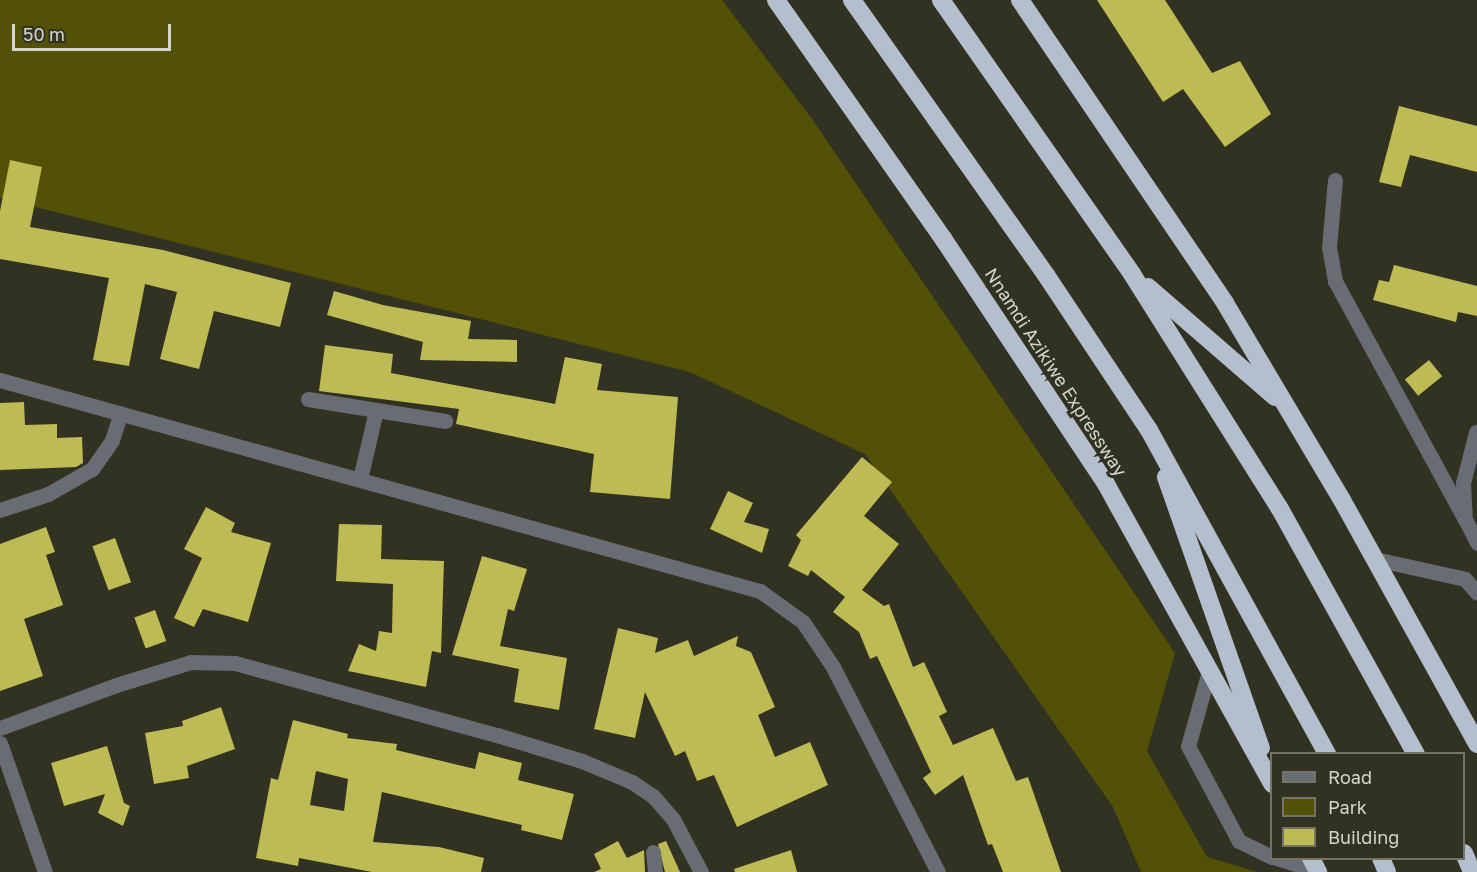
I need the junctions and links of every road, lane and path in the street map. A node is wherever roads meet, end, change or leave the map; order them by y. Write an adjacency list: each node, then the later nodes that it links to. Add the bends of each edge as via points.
1 (776, 0): 21 (highway, Nnamdi Azikiwe Expressway, via 944,240 1106,484)
2 (852, 0): 13 (highway)
3 (941, 0): 6 (highway)
4 (1020, 0): 9 (highway, via 1225,303)
5 (1335, 180): 17 (street, via 1329,247 1335,281)
6 (1132, 274): 9 (highway); 26 (highway, via 1280,509)
7 (0, 380): 11 (street)
8 (308, 399): 10 (street)
9 (1287, 408): 19 (highway)
10 (376, 410): 12 (street); 15 (street)
11 (120, 412): 15 (street); 16 (street, via 112,441 92,469 48,494)
12 (446, 421)
13 (1149, 430): 25 (highway); 27 (highway)
14 (1476, 432): 17 (street, via 1463,483)
15 (360, 479): 37 (street, via 760,591 803,622 833,667)
16 (0, 510)
17 (1465, 519): 18 (street)
18 (1477, 543)
19 (1375, 559): 20 (street, via 1465,579); 24 (highway)
20 (1477, 593)
21 (1209, 671): 28 (highway, Nnamdi Azikiwe Expressway); 31 (street, via 1188,746 1239,841)
22 (0, 728): 36 (street, via 191,662 235,663 497,735 582,761 632,782 653,796 673,819)
23 (0, 743): 34 (street)
24 (1477, 744)
25 (1326, 752)
26 (1415, 752)
27 (1270, 771)
28 (1270, 780)
29 (652, 852): 35 (street)
30 (1465, 855): 38 (highway)
31 (1270, 856)
32 (1286, 860): 33 (street)
33 (1315, 867)
34 (45, 872)
35 (655, 872)
36 (701, 872)
37 (938, 872)
38 (1472, 872)

